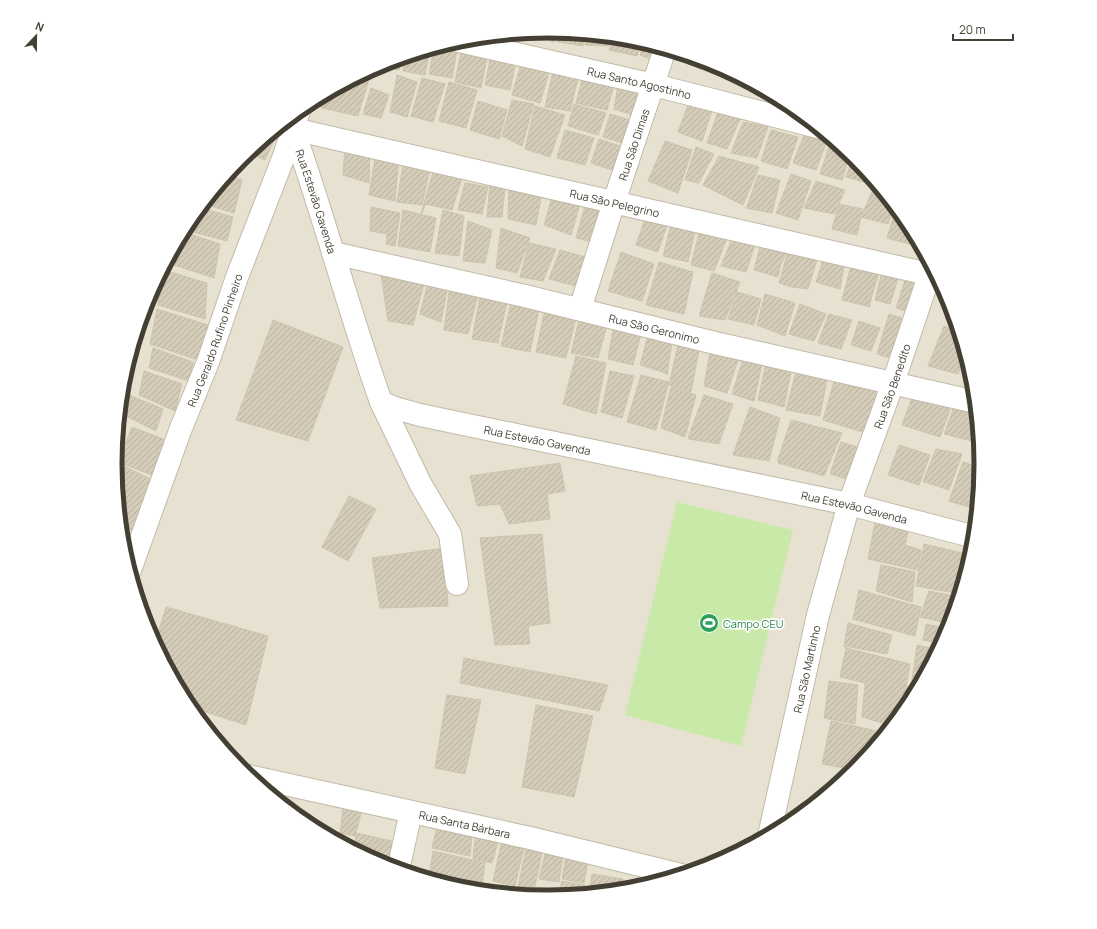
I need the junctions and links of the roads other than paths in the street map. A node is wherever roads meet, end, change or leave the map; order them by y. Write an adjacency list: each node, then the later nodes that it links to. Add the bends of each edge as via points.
1 (475, 45): 3 (street, Rua Santo Agostinho)
2 (663, 54): 3 (street, Rua São Dimas)
3 (654, 85): 7 (street, Rua Santo Agostinho); 8 (street, Rua São Dimas)
4 (296, 120): 9 (street, Rua Estevão Gavenda)
5 (297, 120): 8 (street, Rua São Pelegrino)
6 (296, 121): 18 (street, Rua Geraldo Rufino Pinheiro)
7 (804, 124)
8 (614, 202): 10 (street, Rua São Pelegrino); 12 (street, Rua São Dimas)
9 (333, 253): 12 (street, Rua São Geronimo); 15 (street, Rua Estevão Gavenda)
10 (929, 272)
11 (932, 277): 13 (street, Rua São Benedito)
12 (580, 309): 13 (street, Rua São Geronimo, via 715,343)
13 (893, 383): 14 (street, Rua São Geronimo); 16 (street, Rua São Benedito)
14 (970, 401)
15 (381, 402): 16 (street, Rua Estevão Gavenda, via 420,415); 19 (street, via 421,485 450,534)
16 (849, 504): 17 (street, Rua Estevão Gavenda); 22 (street, Rua São Martinho, via 818,615)
17 (969, 535)
18 (133, 561)
19 (457, 584)
20 (260, 779): 21 (street, Rua Santa Bárbara)
21 (411, 812): 23 (street); 24 (street, Rua Santa Bárbara)
22 (771, 828)
23 (399, 864)
24 (671, 873)

